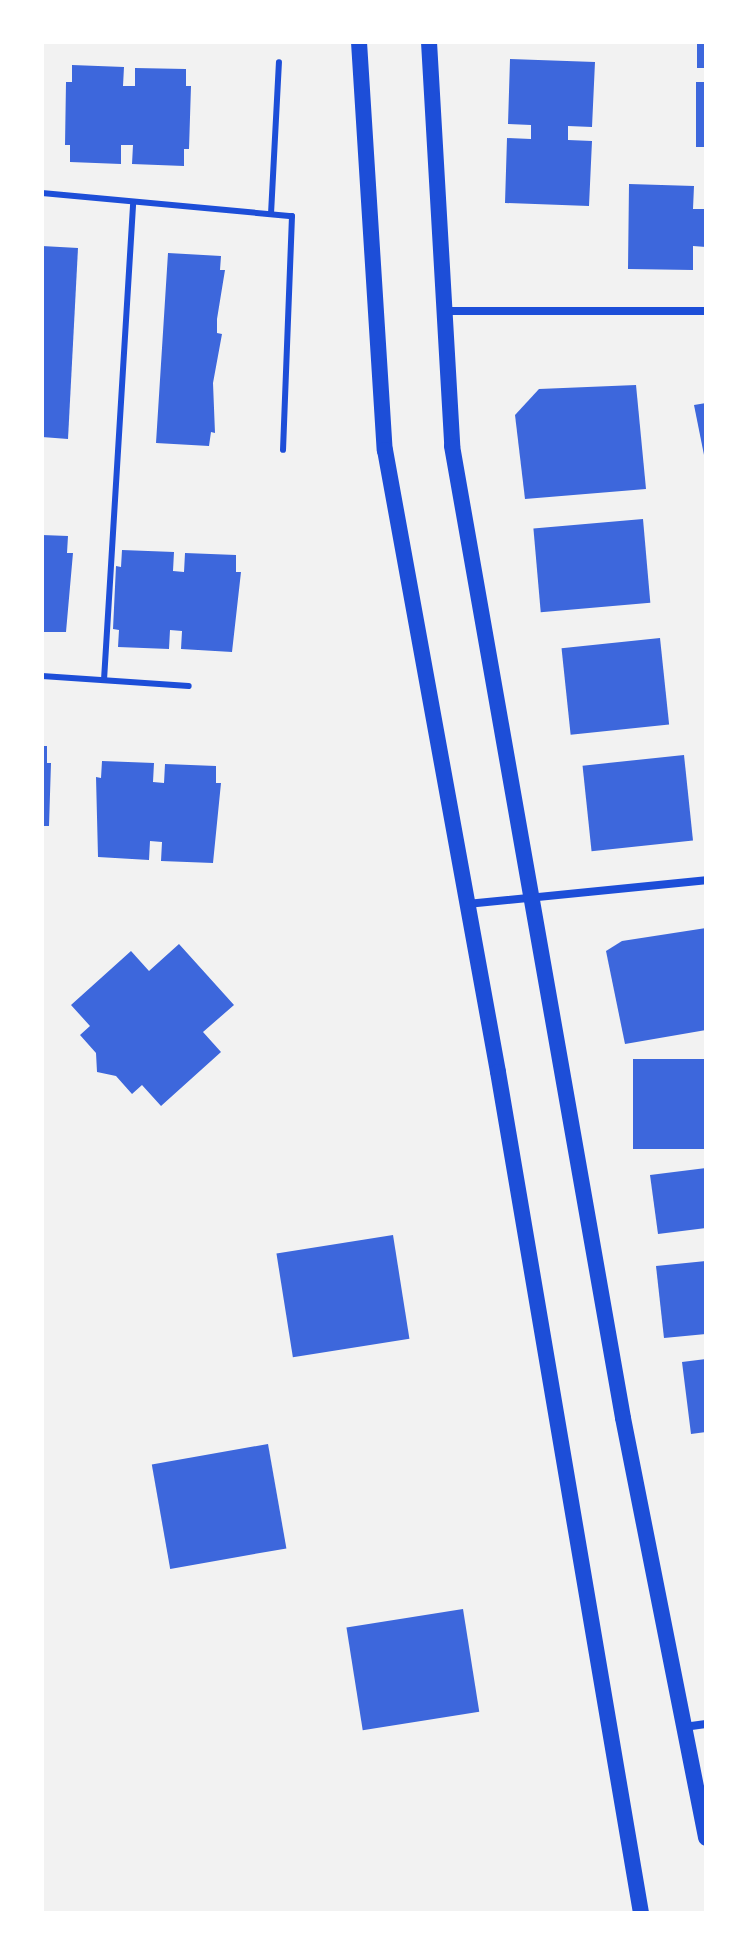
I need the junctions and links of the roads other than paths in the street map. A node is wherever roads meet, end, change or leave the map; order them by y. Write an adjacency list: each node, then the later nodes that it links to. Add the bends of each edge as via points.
1 (359, 42): 15 (main road, via 385,450)
2 (429, 42): 7 (main road)
3 (279, 62): 6 (lane)
4 (42, 193): 5 (lane)
5 (133, 202): 6 (lane); 11 (lane)
6 (271, 214): 9 (lane, via 292,216)
7 (444, 311): 8 (street); 14 (main road, via 452,446)
8 (706, 311)
9 (283, 450)
10 (42, 676): 11 (lane)
11 (104, 680): 12 (lane)
12 (189, 686)
13 (706, 880): 14 (street)
14 (531, 895): 15 (street); 17 (main road)
15 (467, 904): 19 (main road)
16 (706, 1724): 17 (street)
17 (684, 1727): 18 (main road)
18 (706, 1838)
19 (641, 1913)

